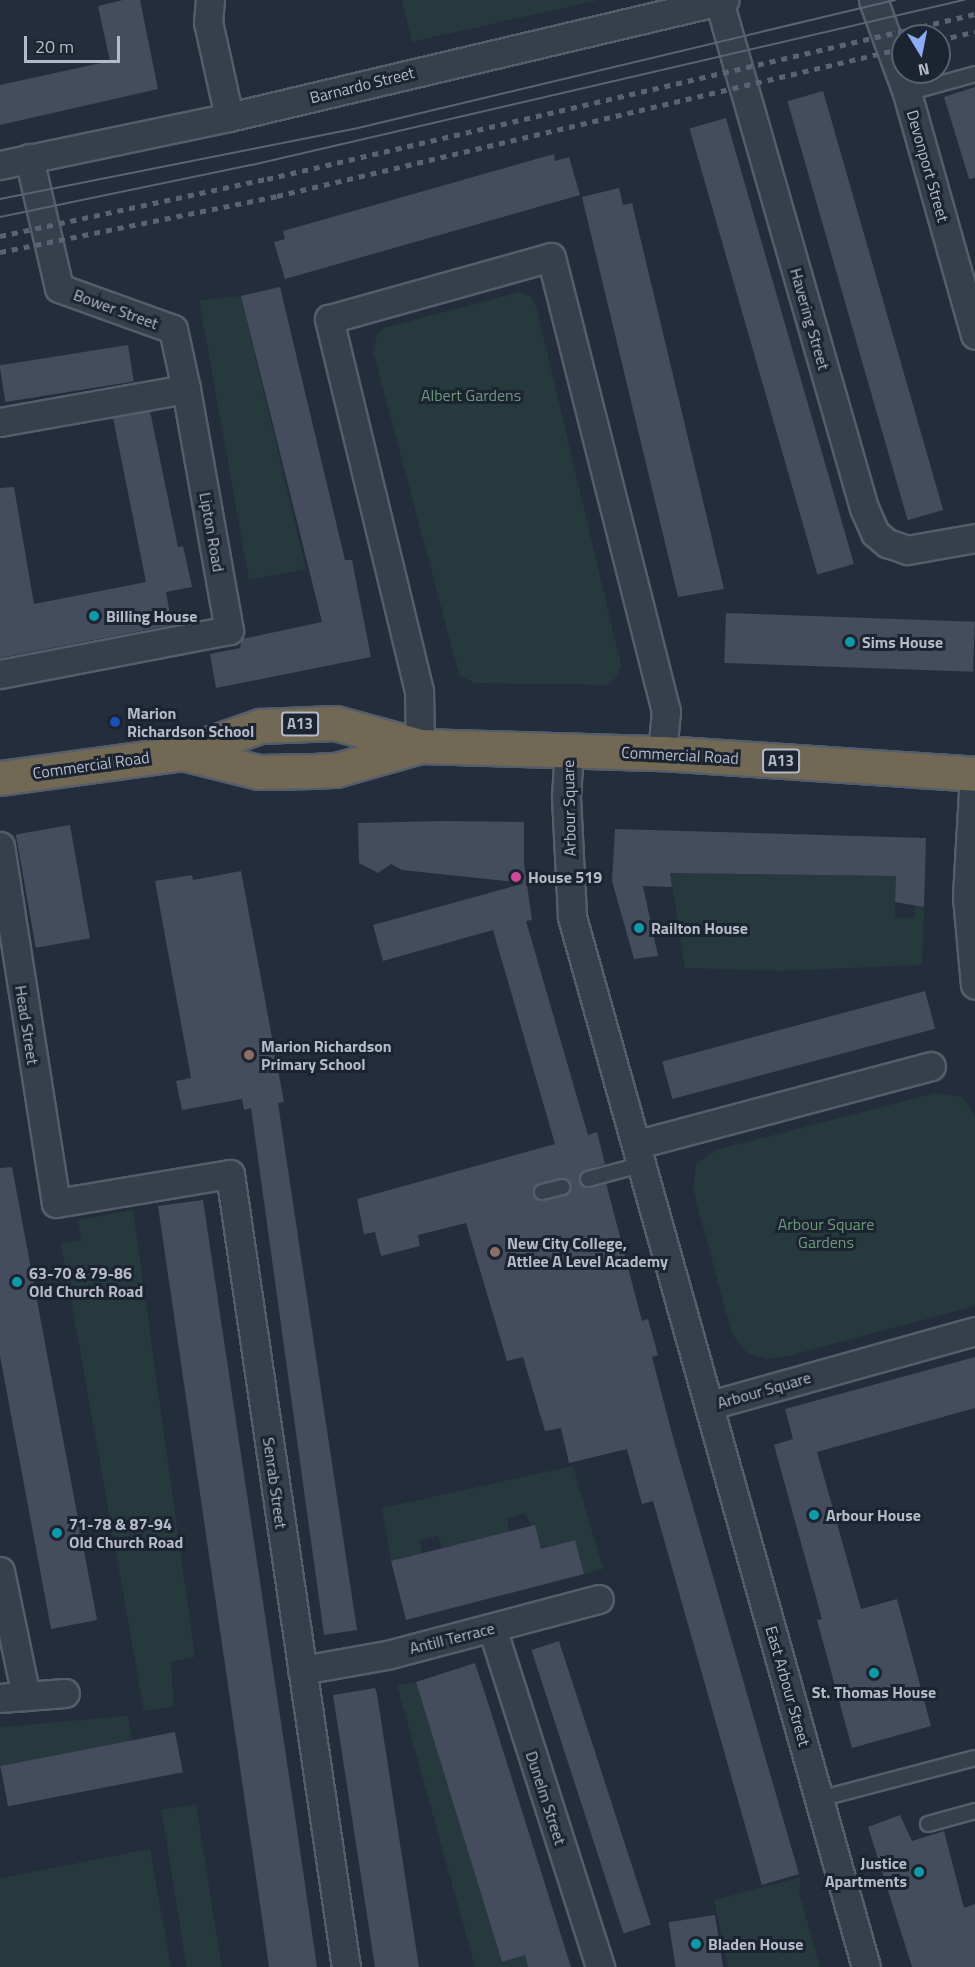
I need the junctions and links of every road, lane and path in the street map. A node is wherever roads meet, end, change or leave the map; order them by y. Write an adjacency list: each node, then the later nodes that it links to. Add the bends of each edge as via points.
1 (210, 0): 6 (street, via 208,22)
2 (873, 0): 5 (street, Devonport Street)
3 (721, 1): 6 (street, Barnardo Street); 12 (street, Havering Street, via 864,508 875,533 886,543 907,550)
4 (975, 74): 5 (lane)
5 (907, 93): 9 (street, Devonport Street)
6 (229, 117): 7 (street, Barnardo Street)
7 (29, 158): 8 (street, Barnardo Street); 10 (street, Bower Street, via 59,288 173,330)
8 (0, 165)
9 (975, 335)
10 (186, 389): 11 (street); 13 (street, Lipton Road, via 230,630)
11 (0, 422)
12 (975, 538)
13 (0, 674)
14 (420, 746): 15 (highway, Commercial Road / A13); 16 (highway, Commercial Road / A13, via 336,770 314,771 259,772); 16 (highway, Commercial Road / A13, via 334,723 260,726); 17 (street, via 419,691 329,319 551,257 666,711)
15 (569, 750): 17 (highway, Commercial Road / A13); 23 (street, Arbour Square, via 566,791 572,917)
16 (182, 753): 19 (highway, Commercial Road / A13)
17 (662, 753): 18 (highway, Commercial Road / A13)
18 (974, 774): 21 (street, via 967,897)
19 (0, 778)
20 (0, 846): 27 (street, Head Street)
21 (975, 985)
22 (932, 1066): 23 (street)
23 (641, 1154): 24 (lane); 29 (street, Arbour Square)
24 (588, 1179)
25 (562, 1187): 26 (lane)
26 (542, 1192)
27 (56, 1203): 33 (street, Senrab Street, via 230,1174)
28 (975, 1331): 29 (street, Arbour Square)
29 (710, 1406): 37 (street, East Arbour Street)
30 (0, 1570): 35 (street)
31 (599, 1599): 32 (street, Antill Terrace)
32 (492, 1628): 33 (street, Antill Terrace, via 387,1655); 41 (street, Dunelm Street)
33 (302, 1670): 40 (street, Senrab Street)
34 (65, 1693): 35 (street)
35 (13, 1697)
36 (975, 1758): 37 (lane)
37 (819, 1798): 42 (street, East Arbour Street)
38 (975, 1811): 39 (lane)
39 (928, 1824)
40 (346, 1967)
41 (600, 1967)
42 (866, 1967)

